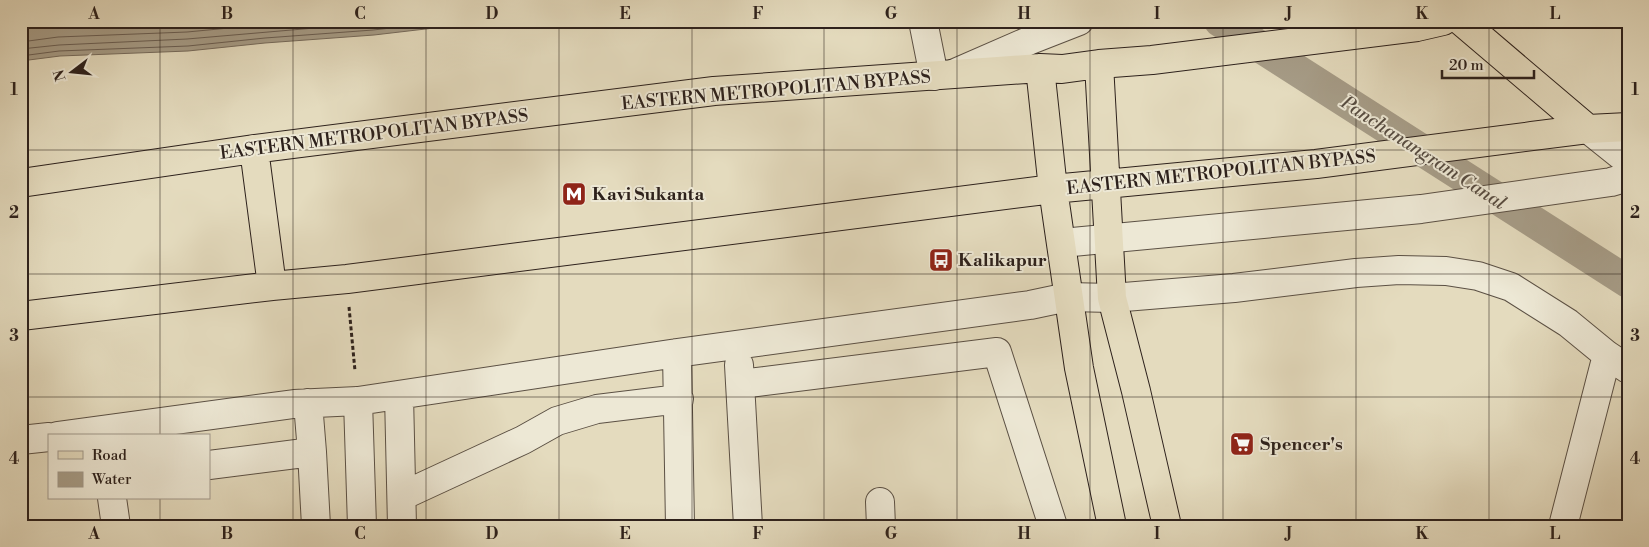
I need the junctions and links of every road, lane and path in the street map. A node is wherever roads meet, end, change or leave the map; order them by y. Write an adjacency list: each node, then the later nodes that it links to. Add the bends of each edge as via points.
1 (923, 21): 7 (street)
2 (1079, 21): 7 (street)
3 (1461, 21): 9 (main road)
4 (1430, 24): 5 (main road, EASTERN METROPOLITAN BYPASS)
5 (1099, 64): 6 (main road, EASTERN METROPOLITAN BYPASS); 14 (main road)
6 (1040, 68): 7 (main road, EASTERN METROPOLITAN BYPASS); 15 (main road)
7 (942, 75): 10 (main road, EASTERN METROPOLITAN BYPASS, via 714,92)
8 (1628, 127): 9 (main road, EASTERN METROPOLITAN BYPASS)
9 (1588, 129): 11 (street); 14 (main road, EASTERN METROPOLITAN BYPASS, via 1316,164)
10 (254, 149): 13 (main road, EASTERN METROPOLITAN BYPASS); 19 (main road)
11 (1628, 161)
12 (1619, 180): 16 (street, via 1421,209)
13 (21, 183)
14 (1106, 184): 15 (main road, EASTERN METROPOLITAN BYPASS); 16 (main road)
15 (1053, 189): 17 (main road); 18 (main road, EASTERN METROPOLITAN BYPASS)
16 (1109, 238): 17 (street); 21 (main road)
17 (1062, 243): 20 (main road)
18 (346, 280): 19 (main road, EASTERN METROPOLITAN BYPASS); 29 (path)
19 (272, 286): 22 (main road, EASTERN METROPOLITAN BYPASS)
20 (1068, 296): 21 (street); 23 (street, via 1030,305); 46 (main road, via 1079,368)
21 (1112, 298): 25 (street, via 1356,273 1446,271 1478,276 1511,287 1568,323); 47 (main road)
22 (21, 316)
23 (738, 345): 24 (street); 26 (street)
24 (677, 353): 27 (street); 28 (street)
25 (1617, 362): 48 (street)
26 (741, 384): 44 (street); 45 (street, via 997,352)
27 (399, 394): 29 (street); 37 (street)
28 (679, 399): 37 (street, via 597,409 557,421); 43 (street)
29 (358, 401): 30 (street); 41 (street)
30 (308, 403): 31 (street); 35 (street)
31 (105, 433): 32 (street)
32 (89, 434)
33 (48, 437): 34 (street)
34 (21, 440)
35 (312, 452): 36 (street); 40 (street)
36 (210, 465)
37 (402, 496): 42 (street)
38 (112, 500): 39 (street)
39 (116, 526)
40 (316, 526)
41 (362, 526)
42 (402, 526)
43 (680, 526)
44 (748, 526)
45 (1053, 526)
46 (1112, 526)
47 (1167, 526)
48 (1563, 526)

